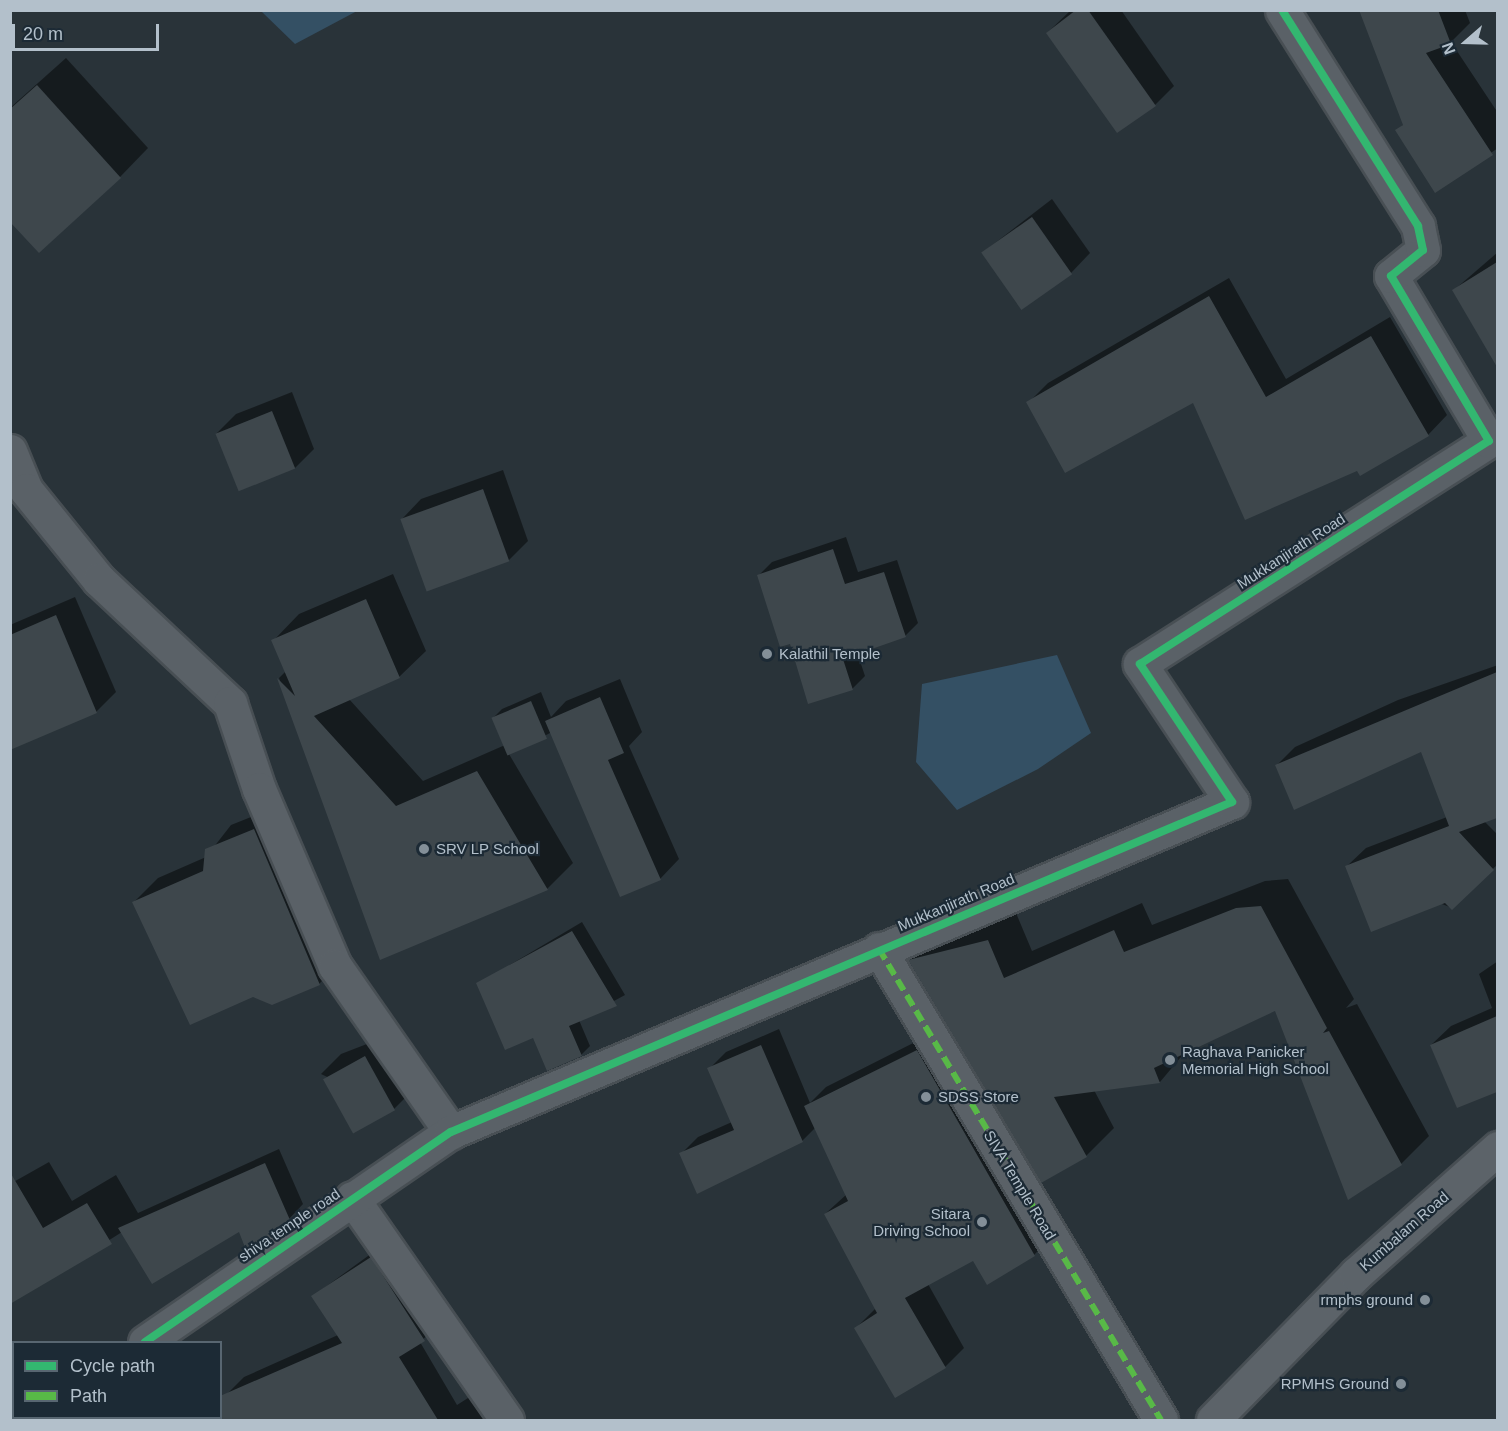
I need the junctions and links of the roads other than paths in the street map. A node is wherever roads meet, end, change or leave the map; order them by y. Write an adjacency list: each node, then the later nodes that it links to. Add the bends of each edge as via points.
1 (1282, 10): 3 (street, Mukkanjirath Road, via 1418,226 1423,250 1392,276 1489,441 1140,664 1232,802)
2 (10, 452): 4 (street, via 26,490 99,580 230,702 259,789 335,966)
3 (879, 949): 4 (street, shiva temple road); 9 (street, SIVA Temple Road)
4 (451, 1132): 6 (street, shiva temple road)
5 (1497, 1148): 10 (main road, Kumbalam Road, via 1356,1274)
6 (352, 1198): 7 (street, shiva temple road); 8 (street)
7 (146, 1341)
8 (507, 1420)
9 (1161, 1420)
10 (1213, 1420)

